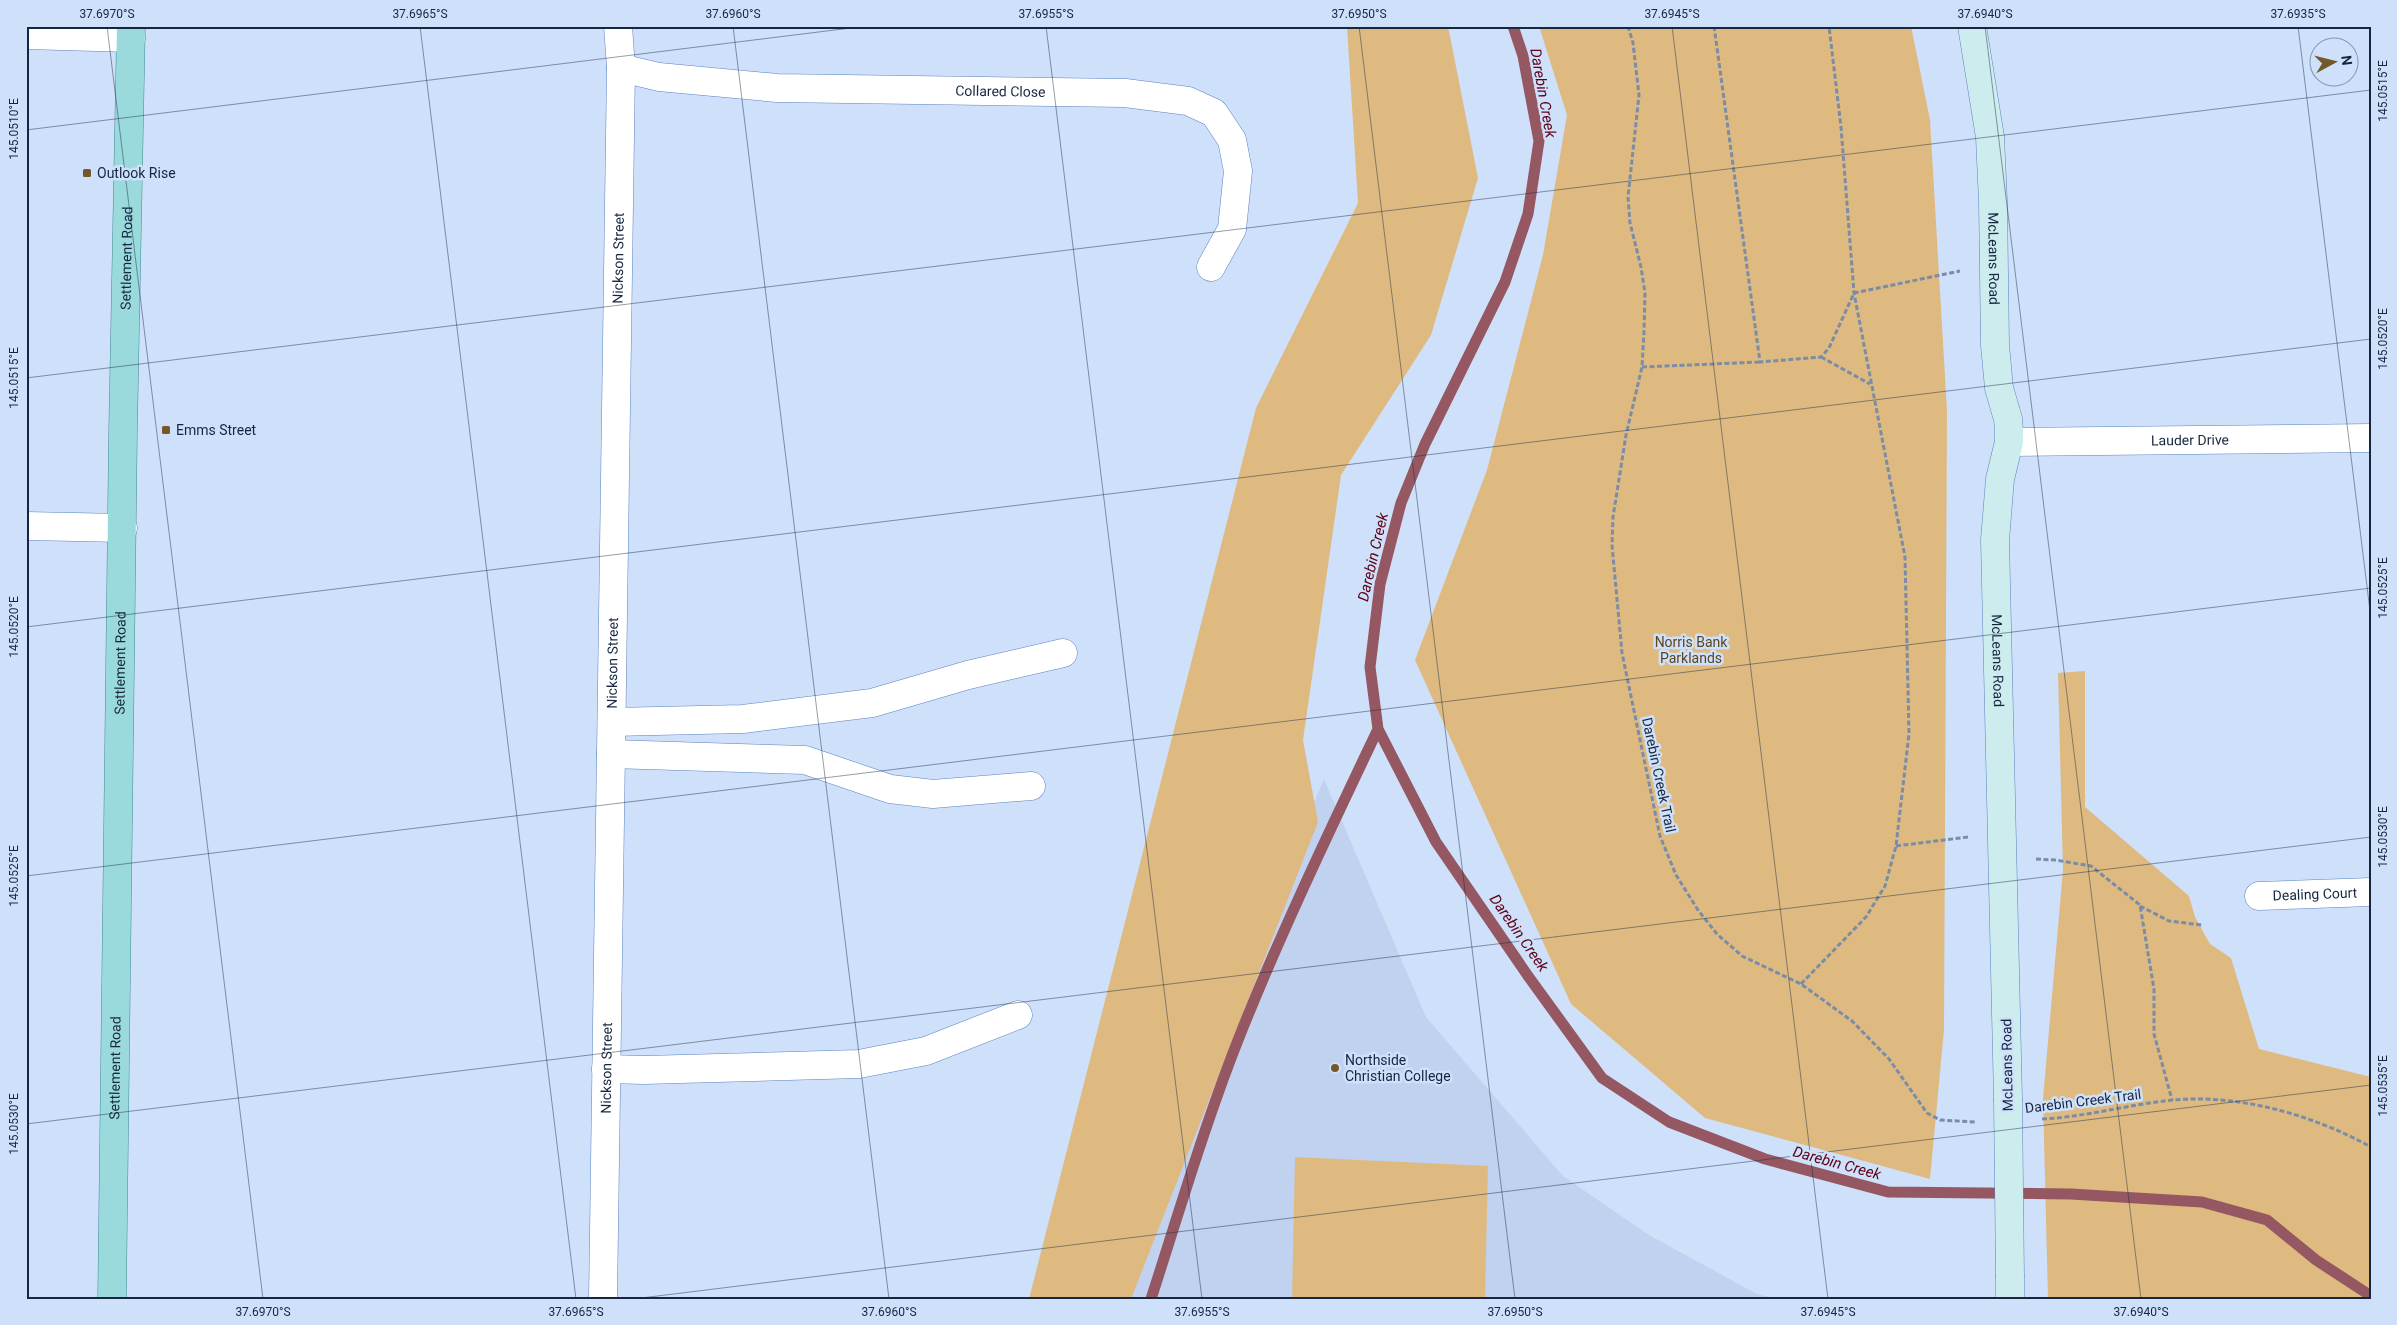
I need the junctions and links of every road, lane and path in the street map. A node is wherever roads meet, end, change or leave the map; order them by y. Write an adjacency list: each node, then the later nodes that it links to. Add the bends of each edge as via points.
1 (618, 26): 8 (street, Nickson Street)
2 (1628, 26): 14 (path, Darebin Creek Trail, via 1639,95 1628,197 1630,223 1645,293)
3 (1714, 26): 13 (path)
4 (1829, 26): 11 (path, via 1841,127)
5 (1972, 26): 9 (street, McLeans Road, via 1990,137)
6 (131, 32): 7 (street); 19 (main road, Settlement Road)
7 (26, 35)
8 (622, 68): 10 (street, Collared Close, via 659,77 777,88 1125,93 1188,101 1214,113 1232,140 1238,171 1232,229); 21 (street, Nickson Street)
9 (1994, 264): 11 (path); 17 (street, McLeans Road, via 1995,345)
10 (1211, 267)
11 (1854, 293): 12 (path); 15 (path)
12 (1822, 357): 13 (path); 15 (path)
13 (1760, 362): 14 (path)
14 (1642, 367): 31 (path, Darebin Creek Trail, via 1625,444 1613,517 1612,545 1622,653 1660,836 1676,875 1717,934 1742,956)
15 (1870, 384): 25 (path, via 1906,558 1909,734)
16 (2371, 438): 17 (street, Lauder Drive)
17 (2009, 442): 26 (street, McLeans Road, via 2000,479 1995,540)
18 (26, 526): 19 (street)
19 (122, 528): 39 (main road, Settlement Road)
20 (1063, 654): 21 (street, via 968,674 872,703 743,719)
21 (612, 722): 22 (street, Nickson Street)
22 (611, 754): 23 (street, via 805,760 890,789 933,794); 33 (street, Nickson Street)
23 (1031, 786)
24 (1973, 837): 25 (path)
25 (1896, 846): 31 (path, via 1884,886 1866,917)
26 (2003, 858): 29 (path, via 2055,860 2090,866); 38 (street, McLeans Road, bridge)
27 (2371, 892): 28 (street, Dealing Court)
28 (2259, 896)
29 (2140, 905): 30 (path, via 2169,921); 34 (path, via 2154,989 2154,1034)
30 (2202, 925)
31 (1801, 984): 36 (path, Darebin Creek Trail, via 1852,1021 1890,1059 1927,1112 1940,1120)
32 (1018, 1015): 33 (street, via 926,1051 859,1064)
33 (606, 1069): 40 (street, Nickson Street)
34 (2172, 1100): 35 (path, Darebin Creek Trail); 37 (path, Darebin Creek Trail, via 2212,1098 2263,1106 2346,1134)
35 (2041, 1119)
36 (1981, 1122)
37 (2371, 1148)
38 (2010, 1288)
39 (112, 1299)
40 (603, 1299)

